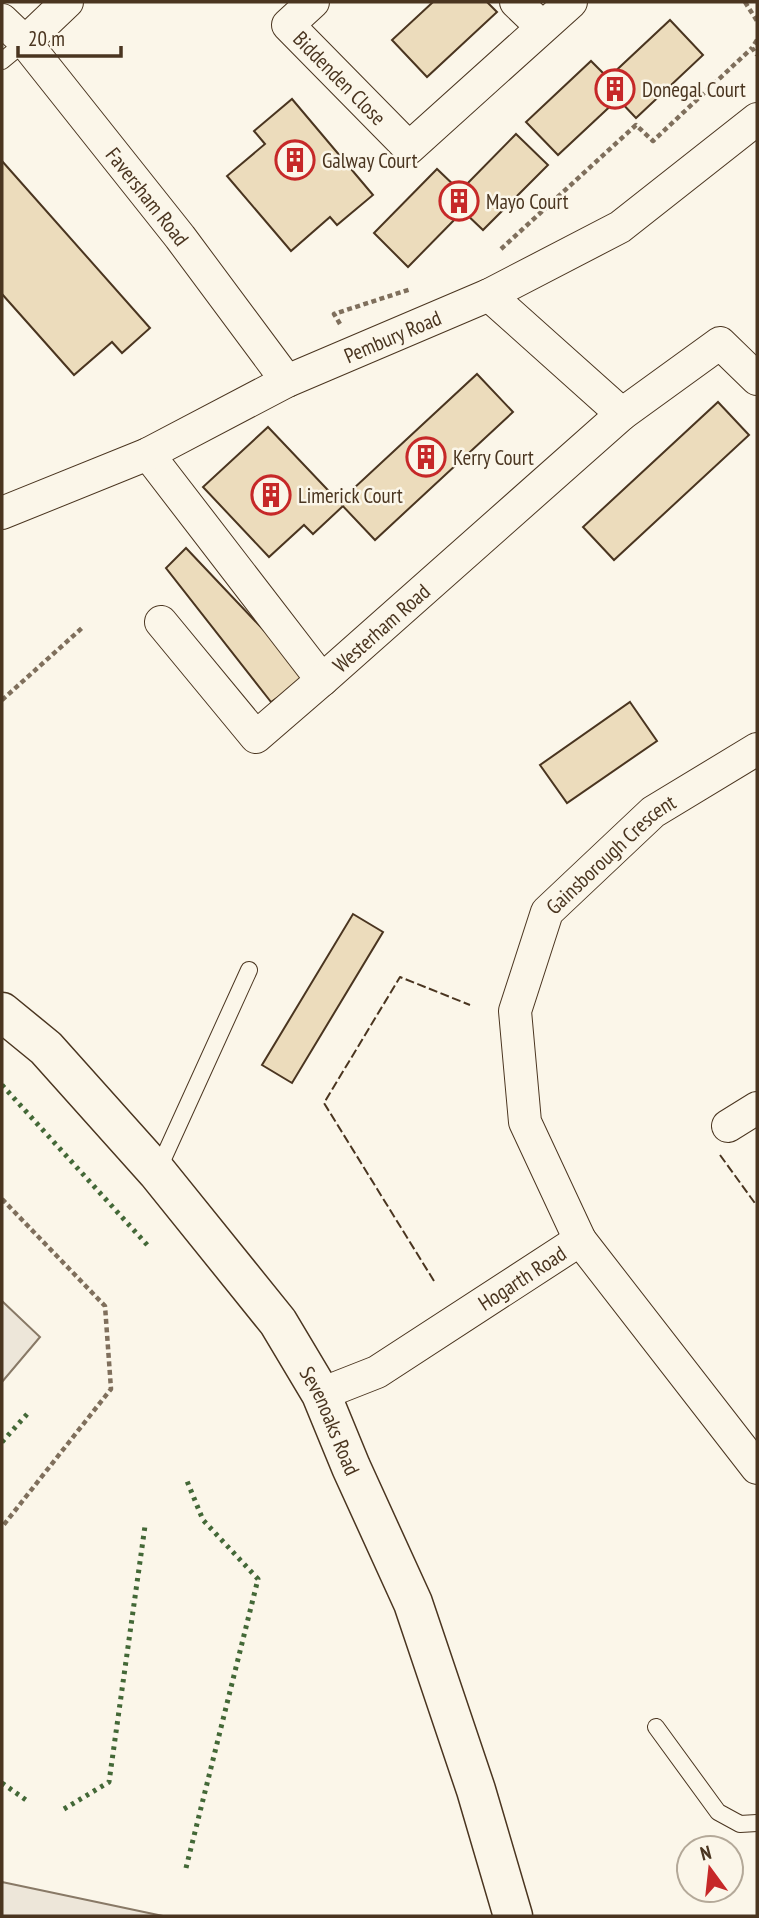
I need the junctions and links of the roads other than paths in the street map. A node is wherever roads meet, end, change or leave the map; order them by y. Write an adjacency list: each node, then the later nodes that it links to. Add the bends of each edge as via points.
1 (67, 2): 7 (street)
2 (313, 2): 6 (street, Biddenden Close, via 288,25 409,149)
3 (516, 2): 6 (street)
4 (571, 2): 6 (street, Biddenden Close)
5 (2, 20): 7 (street, Faversham Road)
6 (542, 27)
7 (13, 52): 11 (street, Faversham Road, via 180,237)
8 (757, 119): 9 (street, Pembury Road, via 621,227)
9 (489, 295): 11 (street, Pembury Road); 12 (street)
10 (757, 379): 12 (street, Westerham Road, via 720,343)
11 (287, 381): 13 (street, Pembury Road)
12 (622, 414): 16 (street, Westerham Road)
13 (148, 454): 14 (street, Pembury Road); 16 (street, Westerham Road)
14 (2, 513)
15 (161, 622): 16 (street, via 256,737)
16 (322, 680)
17 (757, 749): 23 (street, Gainsborough Crescent, via 653,812 547,912 515,1011 525,1122)
18 (249, 970): 22 (lane)
19 (2, 1012): 22 (street, Sevenoaks Road, via 46,1048)
20 (757, 1108): 21 (street)
21 (728, 1126)
22 (157, 1172): 24 (street, Sevenoaks Road, via 278,1322)
23 (580, 1240): 24 (street, Hogarth Road, via 377,1372); 25 (street, Hogarth Road)
24 (321, 1394): 28 (street, Sevenoaks Road, via 413,1603)
25 (757, 1468)
26 (656, 1727): 27 (lane, via 718,1812 740,1824)
27 (757, 1823)
28 (513, 1916)

